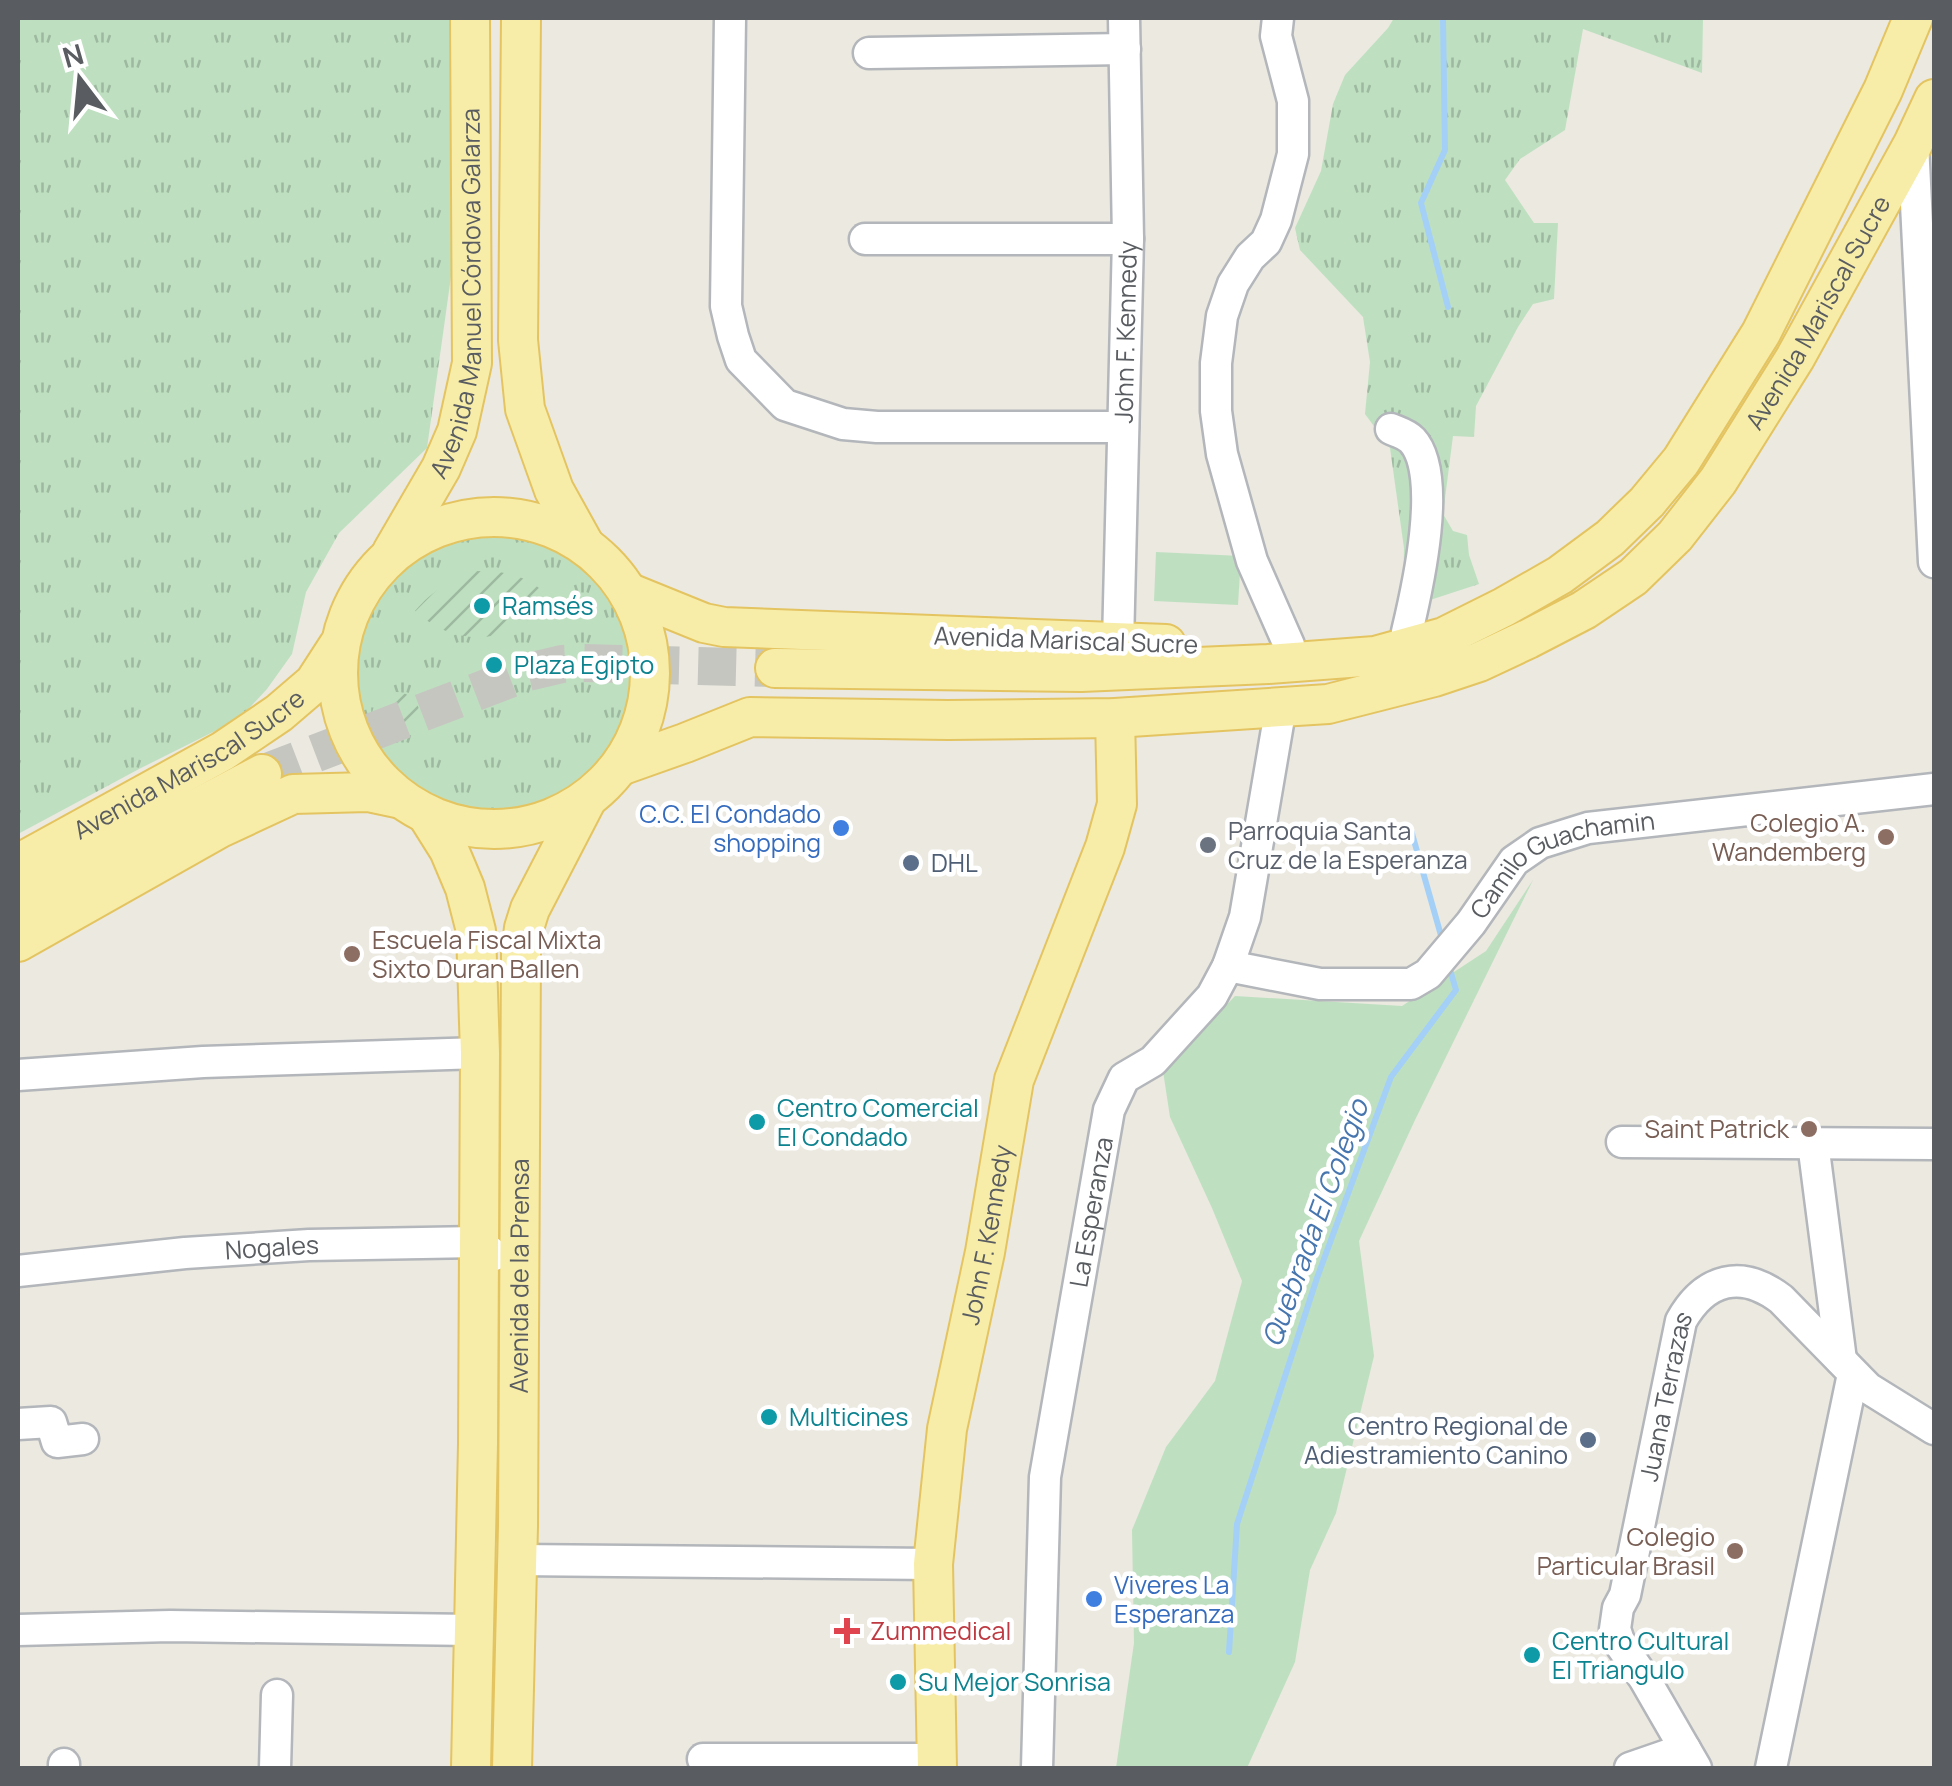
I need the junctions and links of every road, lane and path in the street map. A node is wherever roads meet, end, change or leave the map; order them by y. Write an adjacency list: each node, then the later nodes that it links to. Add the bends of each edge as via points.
1 (470, 18): 16 (main road, Avenida Manuel Córdova Galarza, via 472,363 452,444)
2 (521, 18): 15 (main road, Avenida Manuel Córdova Galarza, via 518,340 525,409 554,490)
3 (730, 18): 13 (street, via 726,306 741,360 751,372 785,405 844,424)
4 (1124, 18): 7 (street, John F. Kennedy)
5 (1278, 18): 23 (street, via 1276,36 1293,102 1293,154 1276,220 1232,284 1222,316 1216,411 1252,562)
6 (1913, 18): 19 (main road, Avenida Mariscal Sucre, via 1762,333 1680,461 1610,538)
7 (1124, 49): 8 (street); 11 (street, John F. Kennedy)
8 (869, 53)
9 (1934, 100): 10 (main road, Avenida Mariscal Sucre)
10 (1913, 144): 17 (street); 24 (main road, Avenida Mariscal Sucre, via 1795,358 1718,482 1675,536 1584,610 1479,662)
11 (1128, 238): 12 (street); 13 (street, John F. Kennedy)
12 (865, 239)
13 (1123, 427): 22 (street, John F. Kennedy)
14 (1391, 430): 20 (street, via 1410,436 1420,450 1427,483)
15 (584, 544): 16 (main road, via 520,518 485,516 450,522); 18 (main road)
16 (390, 556): 21 (main road, via 367,581)
17 (1934, 562)
18 (630, 592): 22 (main road, Avenida Mariscal Sucre, via 724,627); 27 (main road, via 645,627 649,700)
19 (1504, 607): 20 (main road, Avenida Mariscal Sucre); 24 (main road, Avenida Mariscal Sucre, via 1444,637 1375,656 1081,672 775,672 1251,694)
20 (1407, 632): 23 (main road, Avenida Mariscal Sucre)
21 (339, 643): 30 (main road, via 336,672 347,730 378,780); 31 (main road, Avenida Mariscal Sucre, via 314,682 279,714)
22 (1118, 644): 23 (main road, Avenida Mariscal Sucre)
23 (1288, 645)
24 (1382, 690): 25 (main road, Avenida Mariscal Sucre, via 1328,704)
25 (1281, 706): 26 (main road, Avenida Mariscal Sucre); 35 (street, La Esperanza, via 1244,917)
26 (1115, 718): 27 (main road, Avenida Mariscal Sucre, via 750,717); 49 (main road, John F. Kennedy, via 1116,804 1105,847 1014,1080 947,1429)
27 (620, 766): 29 (main road)
28 (1934, 789): 35 (street, Camilo Guachamin, via 1588,828 1540,843 1514,861 1428,974 1411,984 1320,984)
29 (587, 799): 30 (main road, via 558,816 492,829 459,826); 42 (main road, Avenida de la Prensa, via 524,928)
30 (414, 807): 34 (main road, via 368,792 293,794); 36 (main road, Avenida de la Prensa, via 449,850 476,932)
31 (18, 864)
32 (18, 902): 33 (main road, Avenida Mariscal Sucre, via 265,778)
33 (18, 912)
34 (18, 942)
35 (1228, 966): 59 (street, La Esperanza, via 1212,996 1152,1061 1124,1078 1108,1110 1045,1477)
36 (480, 1053): 37 (street); 41 (main road, Avenida de la Prensa)
37 (18, 1075)
38 (1622, 1142): 39 (street)
39 (1813, 1143): 40 (street); 44 (street)
40 (1934, 1144)
41 (478, 1242): 42 (street, Nogales, via 491,1254); 43 (street, Nogales, via 309,1245); 51 (main road, Avenida de la Prensa)
42 (520, 1258): 48 (main road, Avenida de la Prensa)
43 (18, 1271)
44 (1847, 1367): 46 (street, Juana Terrazas); 54 (street, Juana Terrazas, via 1782,1299 1753,1282 1713,1288 1681,1321 1616,1629); 61 (street)
45 (18, 1424): 47 (street, via 51,1422 55,1442)
46 (1934, 1429)
47 (83, 1439)
48 (517, 1560): 49 (street); 58 (main road, Avenida de la Prensa)
49 (932, 1564): 55 (main road, John F. Kennedy)
50 (18, 1630): 51 (street)
51 (474, 1630): 57 (main road, Avenida de la Prensa)
52 (276, 1695): 56 (street)
53 (703, 1759): 55 (street)
54 (1691, 1759): 60 (street)
55 (937, 1764)
56 (275, 1768)
57 (472, 1768)
58 (512, 1768)
59 (1037, 1768)
60 (1630, 1768)
61 (1771, 1768)

